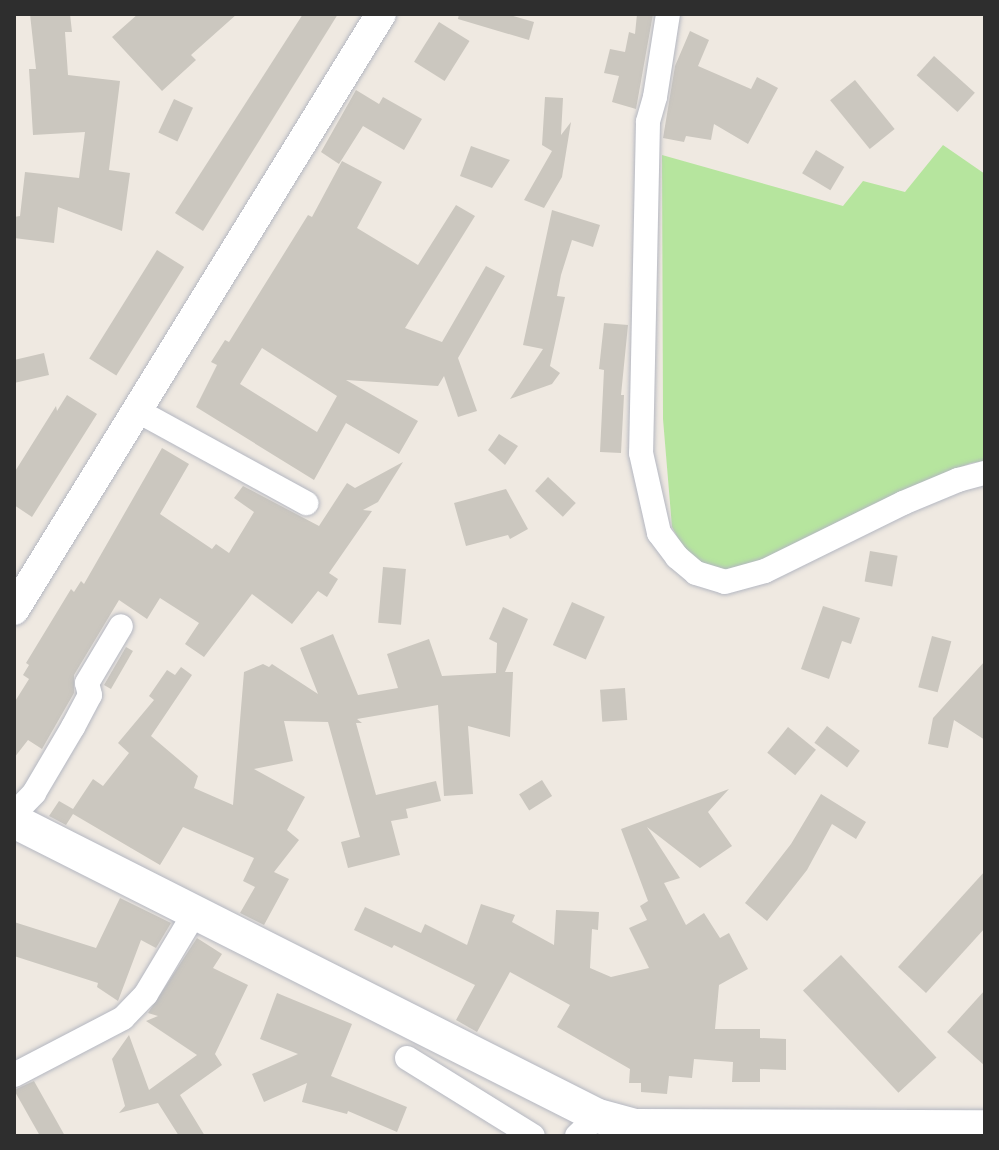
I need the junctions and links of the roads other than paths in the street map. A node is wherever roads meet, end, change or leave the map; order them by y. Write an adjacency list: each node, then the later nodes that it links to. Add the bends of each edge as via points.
1 (381, 14): 3 (street)
2 (668, 14): 4 (street, via 648,122 641,438 659,533 696,573 725,582 765,571 903,503)
3 (138, 411): 5 (street); 6 (street)
4 (985, 473)
5 (306, 503)
6 (14, 610)
7 (121, 626): 8 (street, via 87,683 90,695 73,727 34,793)
8 (14, 814)
9 (14, 821): 10 (main road)
10 (194, 914): 12 (street, via 146,994 123,1018); 13 (main road, via 368,997)
11 (407, 1058): 16 (street)
12 (14, 1075)
13 (588, 1126): 15 (main road)
14 (985, 1127): 15 (main road)
15 (634, 1131)
16 (533, 1136)

